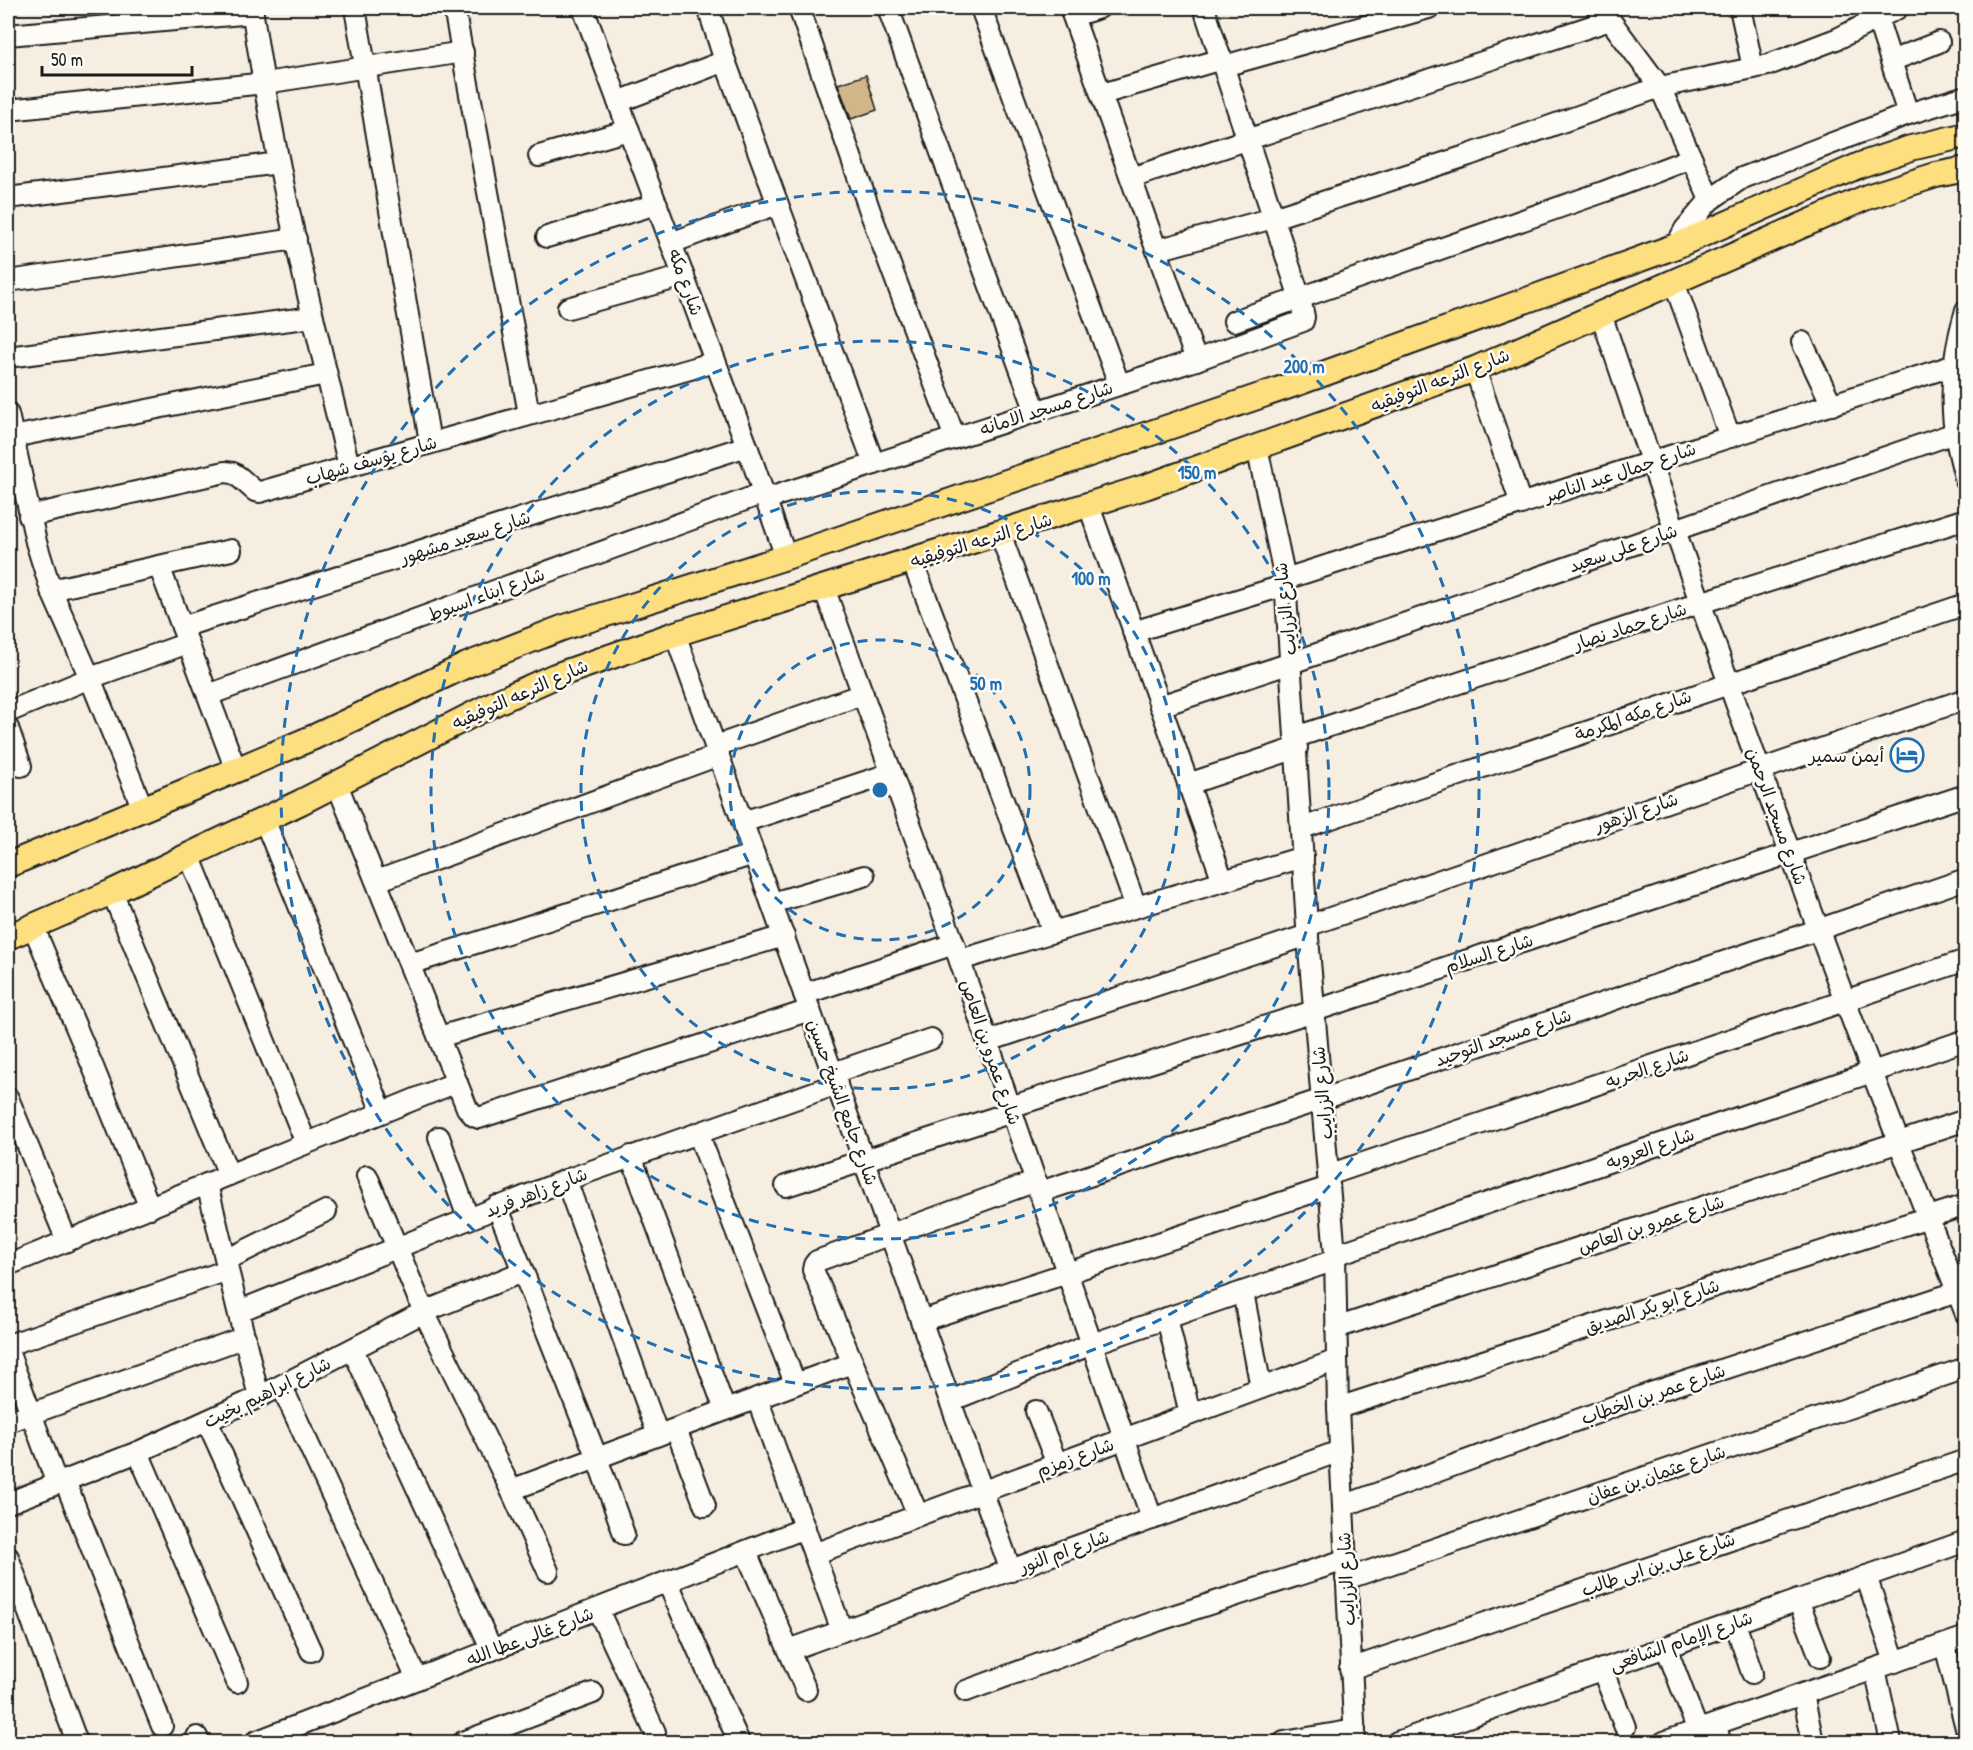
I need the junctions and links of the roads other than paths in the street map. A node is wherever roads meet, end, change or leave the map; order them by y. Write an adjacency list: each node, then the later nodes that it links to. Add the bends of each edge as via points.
1 (355, 8): 23 (street)
2 (454, 8): 19 (street)
3 (583, 8): 29 (street, شارع مكه)
4 (708, 8): 20 (street)
5 (799, 8): 74 (street)
6 (888, 8): 68 (street)
7 (981, 8): 66 (street)
8 (1099, 8): 14 (street)
9 (1204, 8): 22 (street)
10 (1429, 8): 22 (street)
11 (1740, 8): 24 (street)
12 (1898, 8): 15 (street)
13 (253, 10): 17 (street); 25 (street)
14 (1071, 12): 27 (street)
15 (1876, 13): 21 (street); 24 (street, via 1839,38)
16 (1604, 14): 26 (street); 34 (street)
17 (8, 35)
18 (1939, 42): 21 (street)
19 (463, 52): 23 (street); 70 (street)
20 (725, 61): 29 (street); 43 (street)
21 (1890, 61): 31 (street)
22 (1223, 62): 27 (street); 34 (street)
23 (365, 68): 25 (street); 75 (street)
24 (1753, 68): 26 (street)
25 (265, 83): 30 (street); 37 (street)
26 (1660, 87): 36 (street); 44 (street, via 1469,155)
27 (1102, 94): 39 (street)
28 (1965, 96): 31 (street)
29 (618, 102): 32 (street, شارع مكه)
30 (8, 110)
31 (1908, 114): 41 (street, via 1760,170)
32 (629, 130): 35 (street); 42 (street, شارع مكه)
33 (1965, 135): 48 (main road, via 1860,165)
34 (1248, 141): 39 (street); 44 (street)
35 (540, 156)
36 (1692, 158): 41 (street); 53 (street)
37 (279, 163): 40 (street); 46 (street)
38 (1965, 169): 52 (main road, شارع الترعه التوفيقيه, via 1867,197)
39 (1131, 178): 49 (street)
40 (8, 198)
41 (1710, 200): 48 (street)
42 (657, 204): 45 (street); 47 (street, شارع مكه)
43 (777, 204): 47 (street); 79 (street)
44 (1273, 218): 49 (street); 53 (street)
45 (547, 237)
46 (296, 239): 51 (street); 57 (street)
47 (672, 243): 50 (street, شارع مكه)
48 (1676, 246): 90 (main road, via 1298,383)
49 (1157, 250): 61 (street)
50 (684, 276): 54 (street); 62 (street, شارع مكه)
51 (8, 281)
52 (1674, 282): 56 (main road, شارع الترعه التوفيقيه); 73 (street)
53 (1300, 298): 58 (street); 61 (street, شارع مسجد الامانه, via 1304,317 1300,323)
54 (568, 309)
55 (1965, 310): 63 (street)
56 (1601, 314): 64 (main road, شارع الترعه التوفيقيه); 78 (street, شارع مسجد الرحمن)
57 (313, 317): 60 (street); 65 (street)
58 (1234, 321)
59 (1802, 342): 67 (street)
60 (8, 357)
61 (1196, 360): 66 (street, شارع مسجد الامانه)
62 (715, 362): 70 (street, شارع يوسف شهاب); 76 (street, شارع مكه)
63 (1955, 365): 67 (street, شارع جمال عبد الناصر); 71 (street)
64 (1476, 369): 77 (main road, شارع الترعه التوفيقيه); 83 (street)
65 (326, 374): 72 (street); 80 (street)
66 (1119, 384): 68 (street, شارع مسجد الامانه)
67 (1832, 405): 73 (street, شارع جمال عبد الناصر)
68 (1036, 412): 74 (street, شارع مسجد الامانه)
69 (8, 414): 72 (street)
70 (529, 414): 75 (street, شارع يوسف شهاب)
71 (1955, 433): 81 (street); 87 (street, شارع على سعيد)
72 (9, 437): 85 (street)
73 (1730, 437): 78 (street, شارع جمال عبد الناصر)
74 (955, 438): 79 (street, شارع مسجد الامانه)
75 (430, 442): 80 (street, شارع يوسف شهاب)
76 (747, 446): 82 (street, شارع مكه); 100 (street, شارع سعيد مشهور)
77 (1257, 447): 84 (main road, شارع الترعه التوفيقيه); 93 (street, شارع الزرايب)
78 (1651, 463): 83 (street, شارع جمال عبد الناصر); 87 (street, شارع مسجد الرحمن)
79 (874, 464): 82 (street, شارع مسجد الامانه)
80 (349, 466): 85 (street, شارع يوسف شهاب, via 260,492 233,472 225,472)
81 (1965, 481)
82 (765, 496): 90 (street, شارع مكه); 105 (street, شارع ابناء اسيوط)
83 (1521, 504): 93 (street, شارع جمال عبد الناصر)
84 (1089, 506): 88 (main road, شارع الترعه التوفيقيه); 98 (street)
85 (30, 516): 95 (street)
86 (1965, 519): 96 (street, شارع حماد نصار)
87 (1674, 530): 96 (street, شارع مسجد الرحمن); 101 (street, شارع على سعيد)
88 (1000, 533): 91 (main road, شارع الترعه التوفيقيه); 134 (street)
89 (231, 550): 92 (street)
90 (786, 558): 113 (main road, via 562,628 467,665)
91 (912, 560): 94 (main road, شارع الترعه التوفيقيه); 138 (street)
92 (159, 566): 95 (street); 100 (street)
93 (1285, 582): 98 (street, شارع جمال عبد الناصر); 101 (street, شارع الزرايب)
94 (824, 588): 99 (main road, شارع الترعه التوفيقيه); 104 (street, شارع عمرو بن العاص)
95 (51, 590): 102 (street)
96 (1700, 603): 103 (street, شارع مسجد الرحمن); 110 (street, شارع حماد نصار)
97 (1965, 604): 103 (street, شارع مكه المكرمة)
98 (1133, 632): 107 (street)
99 (675, 634): 111 (street, شارع جامع الشيخ حسين); 116 (main road, شارع الترعه التوفيقيه, via 555,676)
100 (185, 635): 102 (street, شارع سعيد مشهور); 105 (street)
101 (1291, 663): 107 (street, شارع على سعيد); 110 (street, شارع الزرايب)
102 (90, 678): 108 (street, شارع سعيد مشهور); 119 (street)
103 (1728, 683): 114 (street, شارع مسجد الرحمن); 122 (street, شارع مكه المكرمة)
104 (863, 694): 111 (street); 115 (street, شارع عمرو بن العاص)
105 (208, 695): 113 (street)
106 (1965, 699): 114 (street, شارع الزهور)
107 (1160, 705): 117 (street)
108 (8, 712)
109 (8, 728): 112 (street)
110 (1296, 743): 117 (street, شارع حماد نصار); 122 (street, شارع الزرايب)
111 (717, 750): 121 (street, شارع جامع الشيخ حسين); 130 (street)
112 (21, 766)
113 (236, 770): 119 (main road)
114 (1760, 770): 123 (street, شارع مسجد الرحمن); 137 (street, شارع الزهور)
115 (892, 773): 121 (street); 141 (street, شارع عمرو بن العاص)
116 (337, 784): 120 (main road, شارع الترعه التوفيقيه); 130 (street)
117 (1188, 784): 131 (street)
118 (1965, 795): 123 (street, شارع السلام)
119 (143, 809): 127 (main road)
120 (264, 819): 125 (main road, شارع الترعه التوفيقيه); 157 (street)
121 (743, 822): 124 (street, شارع جامع الشيخ حسين)
122 (1302, 828): 126 (street, شارع الزرايب)
123 (1791, 852): 136 (street, شارع مسجد الرحمن); 146 (street, شارع السلام)
124 (754, 854): 133 (street, شارع جامع الشيخ حسين); 143 (street)
125 (189, 855): 132 (main road, شارع الترعه التوفيقيه); 162 (street)
126 (1303, 857): 131 (street); 137 (street, شارع الزرايب)
127 (8, 865)
128 (864, 876): 133 (street)
129 (1965, 879): 136 (street, شارع مسجد التوحيد)
130 (377, 881): 143 (street)
131 (1223, 882): 134 (street)
132 (112, 892): 135 (main road, شارع الترعه التوفيقيه); 165 (street)
133 (772, 903): 139 (street, شارع جامع الشيخ حسين)
134 (1136, 907): 138 (street)
135 (33, 926): 140 (main road, شارع الترعه التوفيقيه); 174 (street)
136 (1819, 928): 144 (street, شارع مسجد الرحمن); 155 (street, شارع مسجد التوحيد)
137 (1308, 930): 146 (street, شارع الزرايب); 150 (street, شارع الزهور)
138 (1053, 932): 141 (street)
139 (784, 936): 145 (street, شارع جامع الشيخ حسين); 147 (street)
140 (8, 937)
141 (957, 952): 145 (street); 150 (street, شارع عمرو بن العاص)
142 (1965, 960): 144 (street, شارع الحريه)
143 (411, 964): 147 (street)
144 (1846, 1000): 151 (street, شارع مسجد الرحمن); 168 (street, شارع الحريه)
145 (807, 1002): 152 (street, شارع جامع الشيخ حسين); 153 (street, via 479,1118 467,1108)
146 (1314, 1011): 155 (street, شارع الزرايب); 156 (street, شارع السلام)
147 (439, 1037): 153 (street)
148 (931, 1039): 152 (street, شارع زاهر فريد)
149 (1965, 1040): 151 (street, شارع العروبه)
150 (988, 1041): 156 (street, شارع عمرو بن العاص)
151 (1873, 1072): 161 (street, شارع مسجد الرحمن); 181 (street, شارع العروبه)
152 (835, 1079): 159 (street, شارع زاهر فريد); 164 (street, شارع جامع الشيخ حسين)
153 (457, 1082): 157 (street)
154 (8, 1098): 179 (street)
155 (1323, 1099): 168 (street, شارع الزرايب); 171 (street, شارع مسجد التوحيد)
156 (1011, 1109): 164 (street); 171 (street, شارع عمرو بن العاص)
157 (382, 1112): 162 (street)
158 (1965, 1120): 161 (street, شارع عمرو بن العاص)
159 (698, 1133): 163 (street, شارع زاهر فريد); 202 (street)
160 (439, 1137): 177 (street)
161 (1900, 1142): 176 (street, شارع مسجد الرحمن); 193 (street, شارع عمرو بن العاص)
162 (306, 1143): 165 (street)
163 (631, 1156): 167 (street, شارع زاهر فريد); 209 (street)
164 (864, 1161): 170 (street); 178 (street, شارع جامع الشيخ حسين)
165 (229, 1176): 169 (street)
166 (367, 1176): 180 (street)
167 (566, 1180): 173 (street, شارع زاهر فريد); 215 (street)
168 (1328, 1181): 181 (street, شارع الزرايب); 185 (street, شارع الحريه)
169 (207, 1184): 174 (street); 183 (street)
170 (786, 1186)
171 (1038, 1186): 178 (street, شارع مسجد التوحيد); 185 (street, شارع عمرو بن العاص)
172 (1965, 1204): 176 (street, شارع ابو بكر الصديق)
173 (497, 1206): 177 (street, شارع زاهر فريد); 184 (street)
174 (150, 1208): 179 (street)
175 (326, 1211): 183 (street)
176 (1928, 1217): 186 (street, شارع مسجد الرحمن); 208 (street, شارع ابو بكر الصديق)
177 (468, 1218): 180 (street, شارع زاهر فريد)
178 (891, 1234): 192 (street, شارع جامع الشيخ حسين); 200 (street, شارع مسجد التوحيد, via 814,1265)
179 (67, 1241): 182 (street)
180 (396, 1247): 188 (street, شارع زاهر فريد); 189 (street)
181 (1335, 1258): 187 (street, شارع العروبه); 193 (street, شارع الزرايب)
182 (8, 1265)
183 (227, 1265): 188 (street); 196 (street)
184 (522, 1272): 189 (street, شارع ابراهيم بخيت); 219 (street)
185 (1068, 1273): 192 (street, شارع الحريه); 195 (street, شارع عمرو بن العاص)
186 (1961, 1291): 190 (street, شارع مسجد الرحمن); 227 (street, شارع عمر بن الخطاب, via 1651,1393)
187 (1243, 1292): 191 (street, شارع العروبه); 204 (street)
188 (239, 1311): 194 (street)
189 (424, 1312): 197 (street, شارع ابراهيم بخيت); 223 (street)
190 (1965, 1314)
191 (1167, 1318): 195 (street, شارع العروبه); 212 (street)
192 (921, 1321): 207 (street, شارع جامع الشيخ حسين)
193 (1336, 1328): 199 (street, شارع الزرايب)
194 (245, 1337): 205 (street); 211 (street)
195 (1092, 1344): 207 (street, شارع العروبه); 216 (street, شارع عمرو بن العاص)
196 (8, 1345)
197 (353, 1350): 203 (street, شارع ابراهيم بخيت); 248 (street)
198 (8, 1351): 211 (street)
199 (1337, 1360): 204 (street, شارع زمزم); 208 (street, شارع الزرايب)
200 (852, 1362): 202 (street); 228 (street)
201 (1965, 1368): 237 (street, شارع عثمان بن عفان)
202 (795, 1383): 206 (street)
203 (282, 1387): 205 (street, شارع ابراهيم بخيت); 257 (street)
204 (1261, 1388): 212 (street, شارع زمزم)
205 (259, 1397): 213 (street, شارع ابراهيم بخيت)
206 (757, 1398): 209 (street); 230 (street)
207 (950, 1401): 224 (street, شارع جامع الشيخ حسين)
208 (1338, 1408): 217 (street, شارع الزرايب)
209 (725, 1410): 215 (street)
210 (1036, 1411): 221 (street)
211 (31, 1413): 214 (street); 222 (street)
212 (1190, 1414): 216 (street, شارع زمزم)
213 (207, 1420): 218 (street, شارع ابراهيم بخيت); 250 (street)
214 (8, 1422)
215 (667, 1432): 219 (street); 226 (street)
216 (1125, 1439): 221 (street, شارع زمزم); 229 (street, شارع عمرو بن العاص)
217 (1340, 1451): 227 (street, شارع الزرايب); 229 (street, شارع ام النور)
218 (138, 1452): 222 (street, شارع ابراهيم بخيت); 258 (street)
219 (597, 1458): 223 (street); 231 (street)
220 (1965, 1460): 253 (street, شارع على بن ابى طالب)
221 (1057, 1464): 224 (street, شارع زمزم)
222 (61, 1482): 225 (street, شارع ابراهيم بخيت); 263 (street)
223 (511, 1490): 236 (street)
224 (982, 1491): 228 (street, شارع زمزم); 238 (street, شارع جامع الشيخ حسين)
225 (8, 1503)
226 (705, 1506)
227 (1343, 1506): 237 (street, شارع الزرايب)
228 (918, 1515): 234 (street, شارع زمزم)
229 (1152, 1518): 238 (street, شارع ام النور)
230 (805, 1528): 233 (street, شارع غالى عطا الله); 234 (street)
231 (624, 1534)
232 (1965, 1541): 239 (street, شارع الإمام الشافعى)
233 (746, 1551): 240 (street, شارع غالى عطا الله); 249 (street)
234 (814, 1554): 244 (street)
235 (8, 1557): 269 (street)
236 (548, 1570)
237 (1346, 1570): 253 (street, شارع الزرايب); 260 (street, شارع عثمان بن عفان, via 1156,1621)
238 (1011, 1571): 244 (street, شارع ام النور)
239 (1866, 1576): 241 (street, شارع الإمام الشافعى); 252 (street)
240 (668, 1583): 242 (street, شارع غالى عطا الله); 272 (street)
241 (1798, 1600): 243 (street, شارع الإمام الشافعى); 251 (street)
242 (598, 1610): 248 (street, شارع غالى عطا الله); 266 (street)
243 (1735, 1623): 247 (street, شارع الإمام الشافعى); 256 (street)
244 (842, 1631): 249 (street, شارع ام النور)
245 (1965, 1637): 246 (street)
246 (1945, 1645): 252 (street); 265 (street)
247 (1666, 1647): 254 (street, شارع الإمام الشافعى); 267 (street)
248 (492, 1650): 257 (street, شارع غالى عطا الله)
249 (789, 1650): 259 (street)
250 (311, 1651)
251 (1820, 1657)
252 (1895, 1662): 255 (street)
253 (1350, 1669): 268 (street, شارع الزرايب)
254 (1602, 1669): 264 (street); 274 (street, شارع الإمام الشافعى)
255 (1875, 1669): 262 (street); 277 (street)
256 (1752, 1673)
257 (417, 1679): 270 (street, شارع غالى عطا الله)
258 (237, 1682)
259 (806, 1690)
260 (966, 1690)
261 (593, 1693): 271 (street)
262 (1803, 1694): 267 (street); 276 (street)
263 (162, 1726)
264 (1624, 1727)
265 (1965, 1728)
266 (655, 1732)
267 (1711, 1733): 275 (street)
268 (1355, 1736): 273 (street)
269 (77, 1743)
270 (255, 1743)
271 (463, 1743)
272 (739, 1743)
273 (1284, 1743)
274 (1397, 1743)
275 (1664, 1743)
276 (1813, 1743)
277 (1891, 1743)

